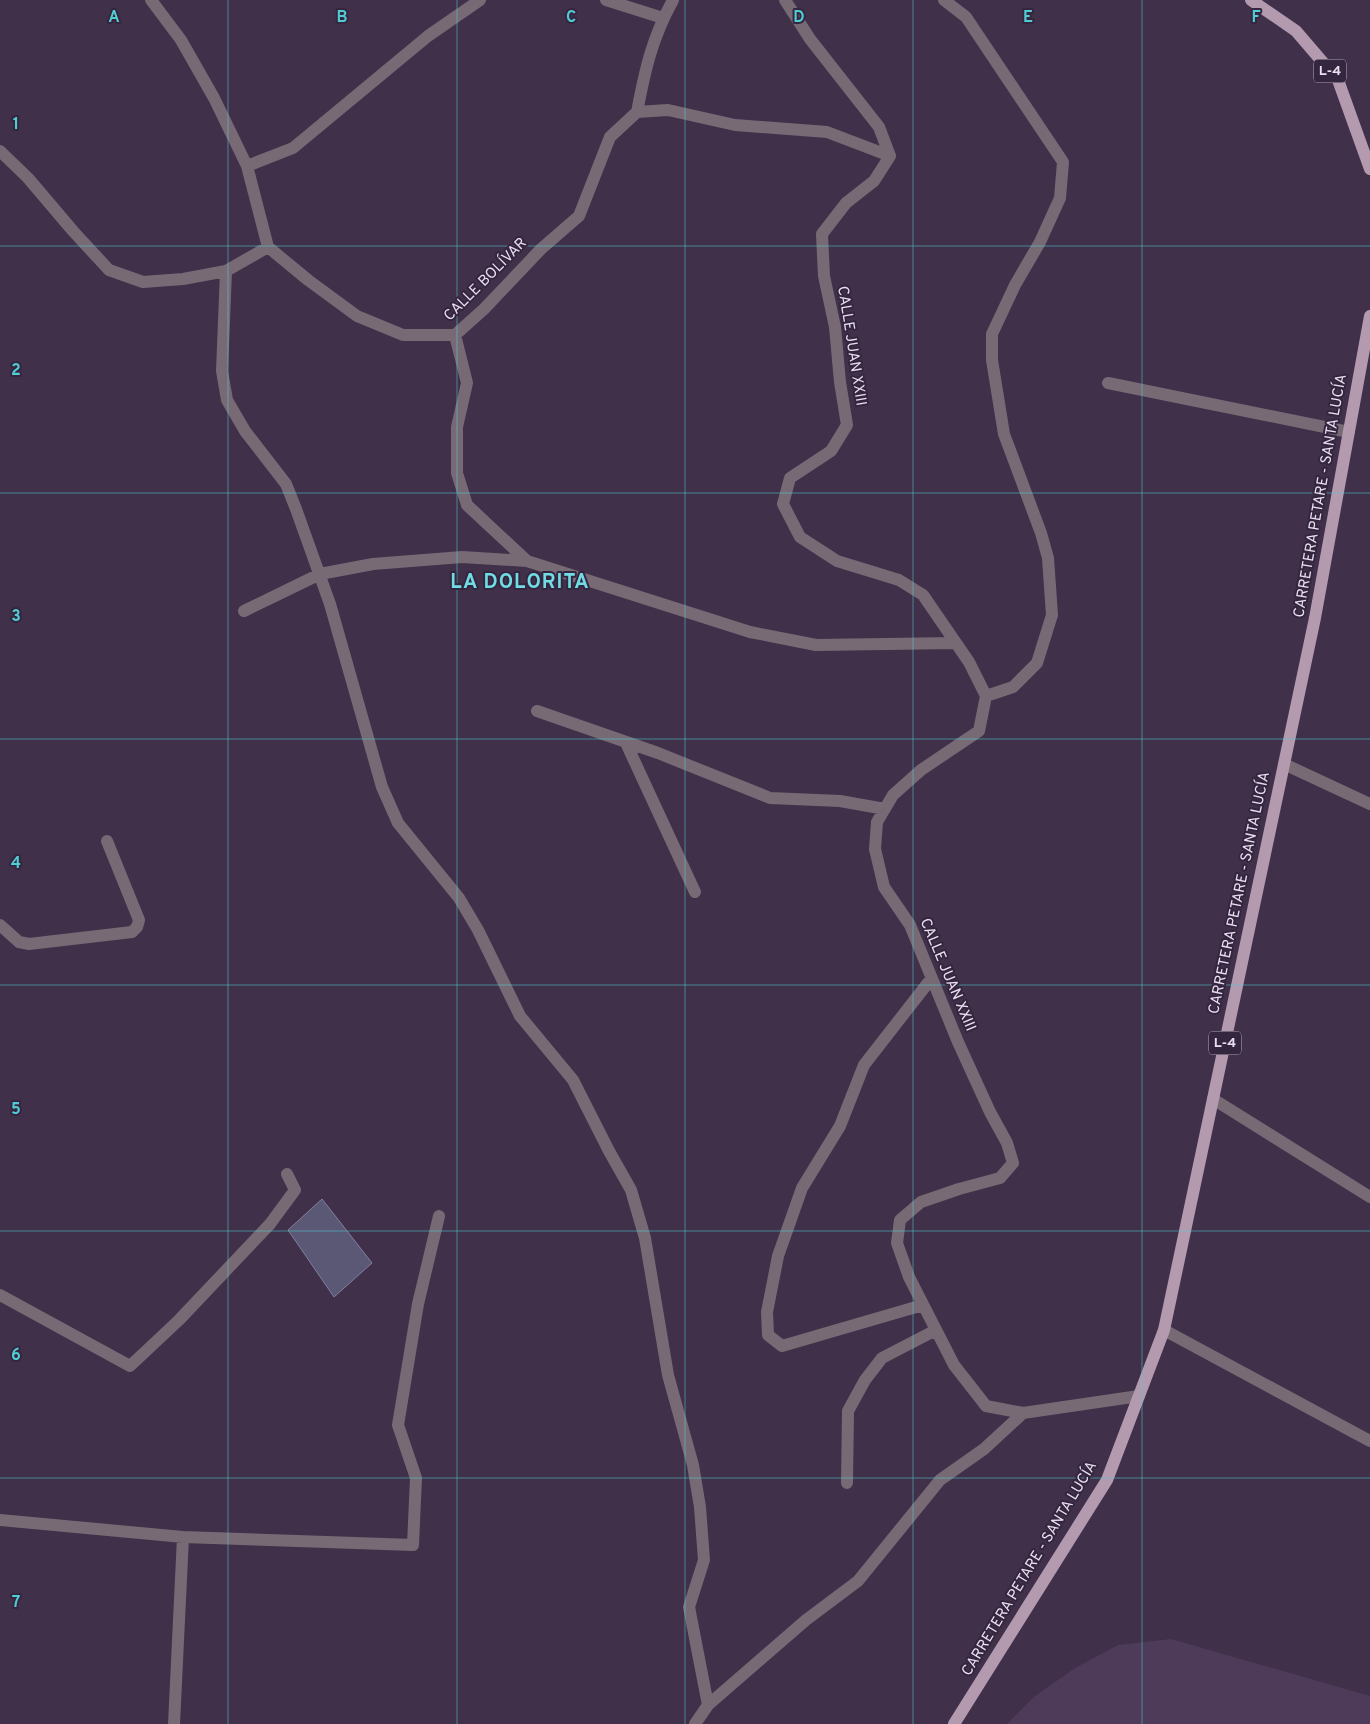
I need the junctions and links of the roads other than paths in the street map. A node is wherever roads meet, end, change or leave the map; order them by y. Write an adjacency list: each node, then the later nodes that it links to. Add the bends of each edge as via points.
1 (151, 0): 12 (street, via 181,40 214,98)
2 (480, 0): 12 (street, via 428,36 293,148)
3 (606, 0): 8 (street)
4 (673, 0): 8 (street)
5 (785, 0): 11 (street, via 810,39 879,126)
6 (944, 0): 24 (street, via 966,17 1063,162 1060,198 992,334 992,360 1004,434 1048,558 1052,615 1037,663 1013,687)
7 (1251, 0): 13 (main road, L-4, via 1296,31 1338,80)
8 (663, 18): 9 (street, via 648,58)
9 (637, 112): 11 (street, via 668,110 735,125 827,132); 17 (street, CALLE BOLÍVAR, via 610,137 578,216 541,248)
10 (0, 150): 15 (street, via 109,270 143,282)
11 (890, 156): 23 (street, CALLE JUAN XXIII, via 874,181 846,203 822,234 824,276 835,327 847,425 831,451 790,478 783,504 800,537 837,561 899,580 923,595)
12 (246, 166): 14 (street)
13 (1370, 169)
14 (268, 247): 15 (street); 17 (street, CALLE BOLÍVAR, via 357,316 403,335)
15 (226, 271): 21 (street, via 222,371 227,400 245,430 286,484)
16 (1370, 316): 19 (main road, CARRETERA PETARE - SANTA LUCÍA / L-4)
17 (455, 335): 20 (street, via 467,383 457,427 457,473 467,505)
18 (1108, 383): 19 (street)
19 (1349, 432): 27 (main road, CARRETERA PETARE - SANTA LUCÍA / L-4)
20 (526, 561): 21 (street, via 462,557 373,564); 23 (street, via 750,632 816,645)
21 (320, 574): 22 (street); 48 (street, via 382,787 398,823 459,898 520,1016 573,1080 631,1190 645,1238 668,1375 693,1465 700,1506 704,1560 689,1607)
22 (244, 612)
23 (956, 643): 24 (street, CALLE JUAN XXIII)
24 (986, 696): 29 (street, CALLE JUAN XXIII, via 979,731 921,770 893,795)
25 (537, 711): 26 (street)
26 (626, 743): 29 (street, via 770,798 840,801); 31 (street)
27 (1284, 764): 28 (street); 34 (main road, CARRETERA PETARE - SANTA LUCÍA / L-4)
28 (1370, 804)
29 (885, 809): 33 (street, CALLE JUAN XXIII, via 877,822 875,849 884,886 910,926)
30 (106, 841): 32 (street, via 139,920 132,932 29,944 18,942)
31 (695, 892)
32 (0, 925)
33 (931, 979): 39 (street, CALLE JUAN XXIII, via 1007,1143 1013,1163 1000,1178 921,1202 900,1220 897,1242); 39 (street, via 864,1065 840,1126 802,1188 778,1256 767,1312 768,1335 782,1346)
34 (1212, 1099): 36 (street); 41 (main road, CARRETERA PETARE - SANTA LUCÍA / L-4)
35 (287, 1174): 38 (street, via 295,1190 270,1224 179,1320 130,1366)
36 (1370, 1197)
37 (439, 1216): 47 (street, via 418,1304 398,1424 416,1478 413,1545)
38 (0, 1295)
39 (923, 1304): 40 (street, CALLE JUAN XXIII)
40 (936, 1330): 43 (street, CALLE JUAN XXIII, via 954,1364 986,1406); 45 (street, via 882,1358 865,1380 848,1412)
41 (1164, 1330): 42 (main road, CARRETERA PETARE - SANTA LUCÍA / L-4); 44 (street)
42 (1138, 1396): 43 (street, CALLE JUAN XXIII); 51 (main road, CARRETERA PETARE - SANTA LUCÍA / L-4, via 1107,1480)
43 (1023, 1413): 48 (street, via 984,1449 940,1480 858,1581 806,1620)
44 (1370, 1440)
45 (847, 1483)
46 (0, 1520): 47 (street)
47 (183, 1537): 49 (street)
48 (708, 1705): 50 (street)
49 (174, 1724)
50 (694, 1724)
51 (954, 1724)

